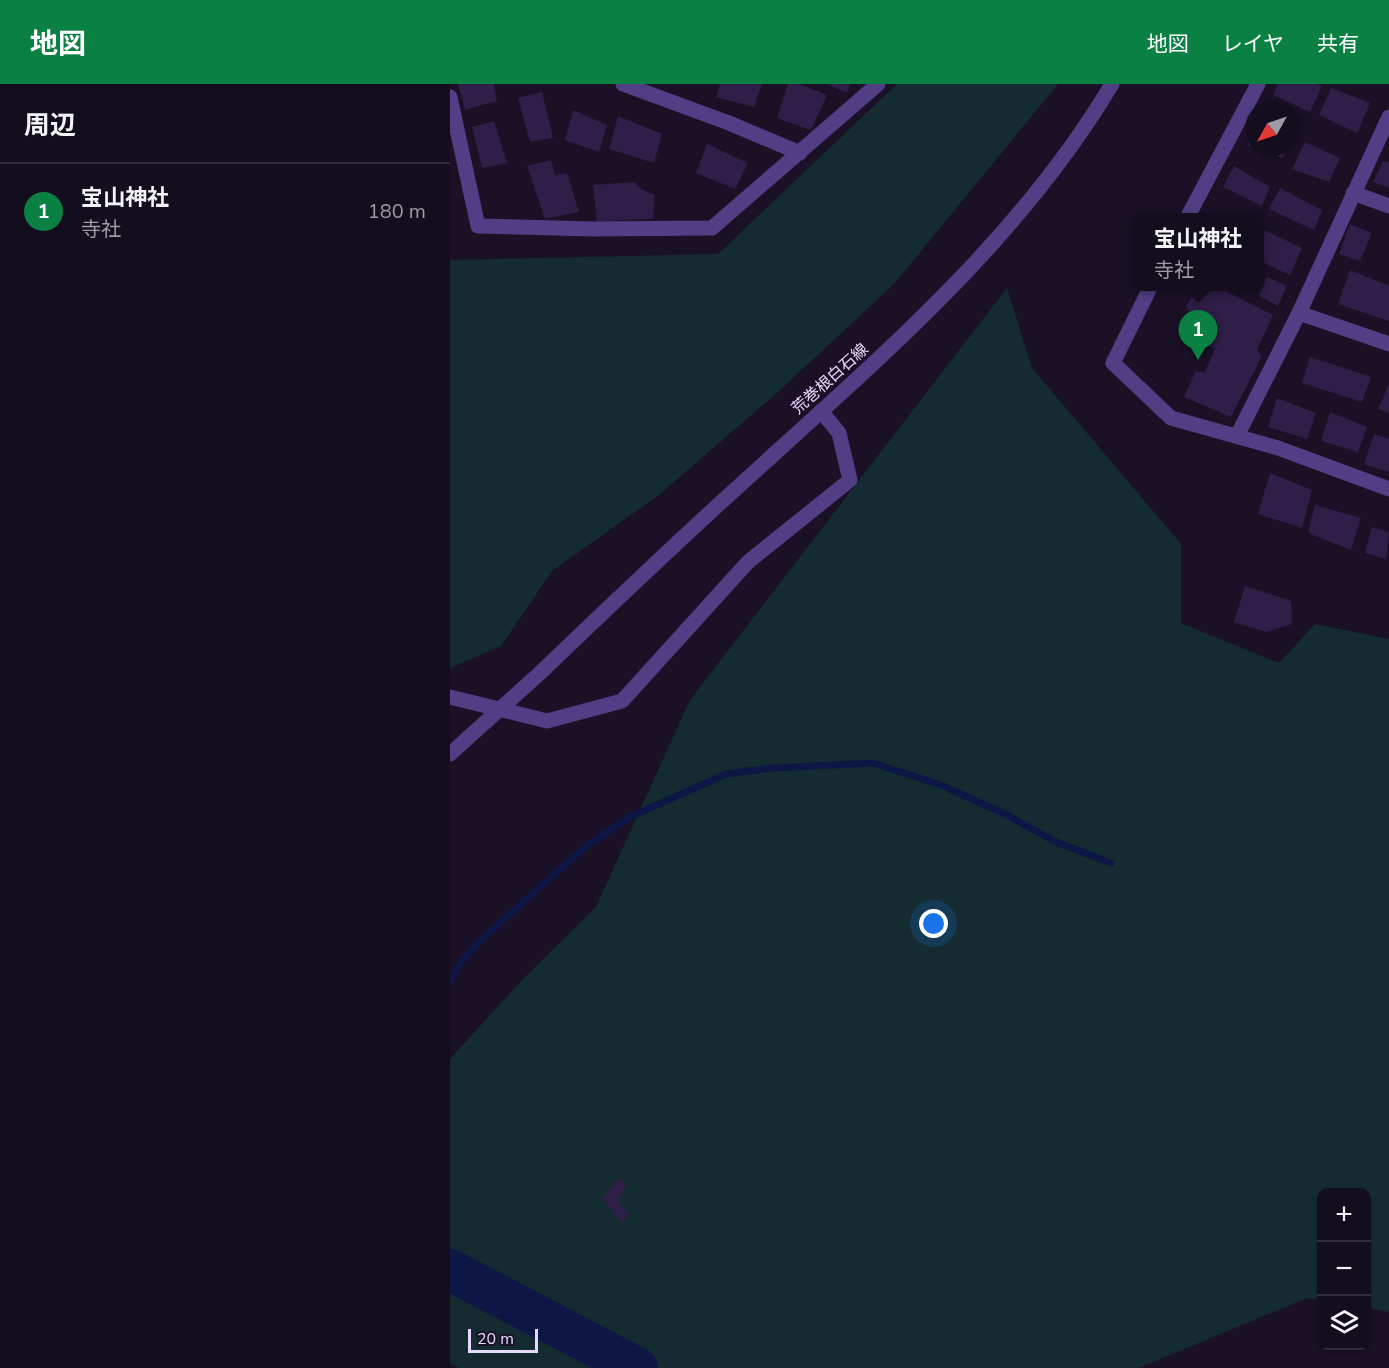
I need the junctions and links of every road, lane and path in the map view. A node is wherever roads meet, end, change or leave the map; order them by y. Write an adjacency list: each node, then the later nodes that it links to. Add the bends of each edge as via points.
1 (623, 84): 7 (street)
2 (878, 84): 7 (street)
3 (1112, 84): 14 (street, 荒巻根白石線, via 1054,169 993,245 924,318)
4 (1258, 84): 10 (street)
5 (450, 97): 7 (street, via 477,226 712,228)
6 (1389, 117): 8 (street)
7 (800, 153)
8 (1353, 193): 9 (street); 12 (street)
9 (1389, 206)
10 (1190, 213)
11 (1149, 291): 15 (street, via 1113,363 1171,418)
12 (1299, 312): 13 (street); 15 (street)
13 (1389, 344)
14 (821, 411): 17 (street, via 839,433 850,480 748,562 622,700 547,721); 18 (street, 荒巻根白石線, bridge)
15 (1238, 436): 16 (street)
16 (1389, 489)
17 (450, 697)
18 (450, 754)

